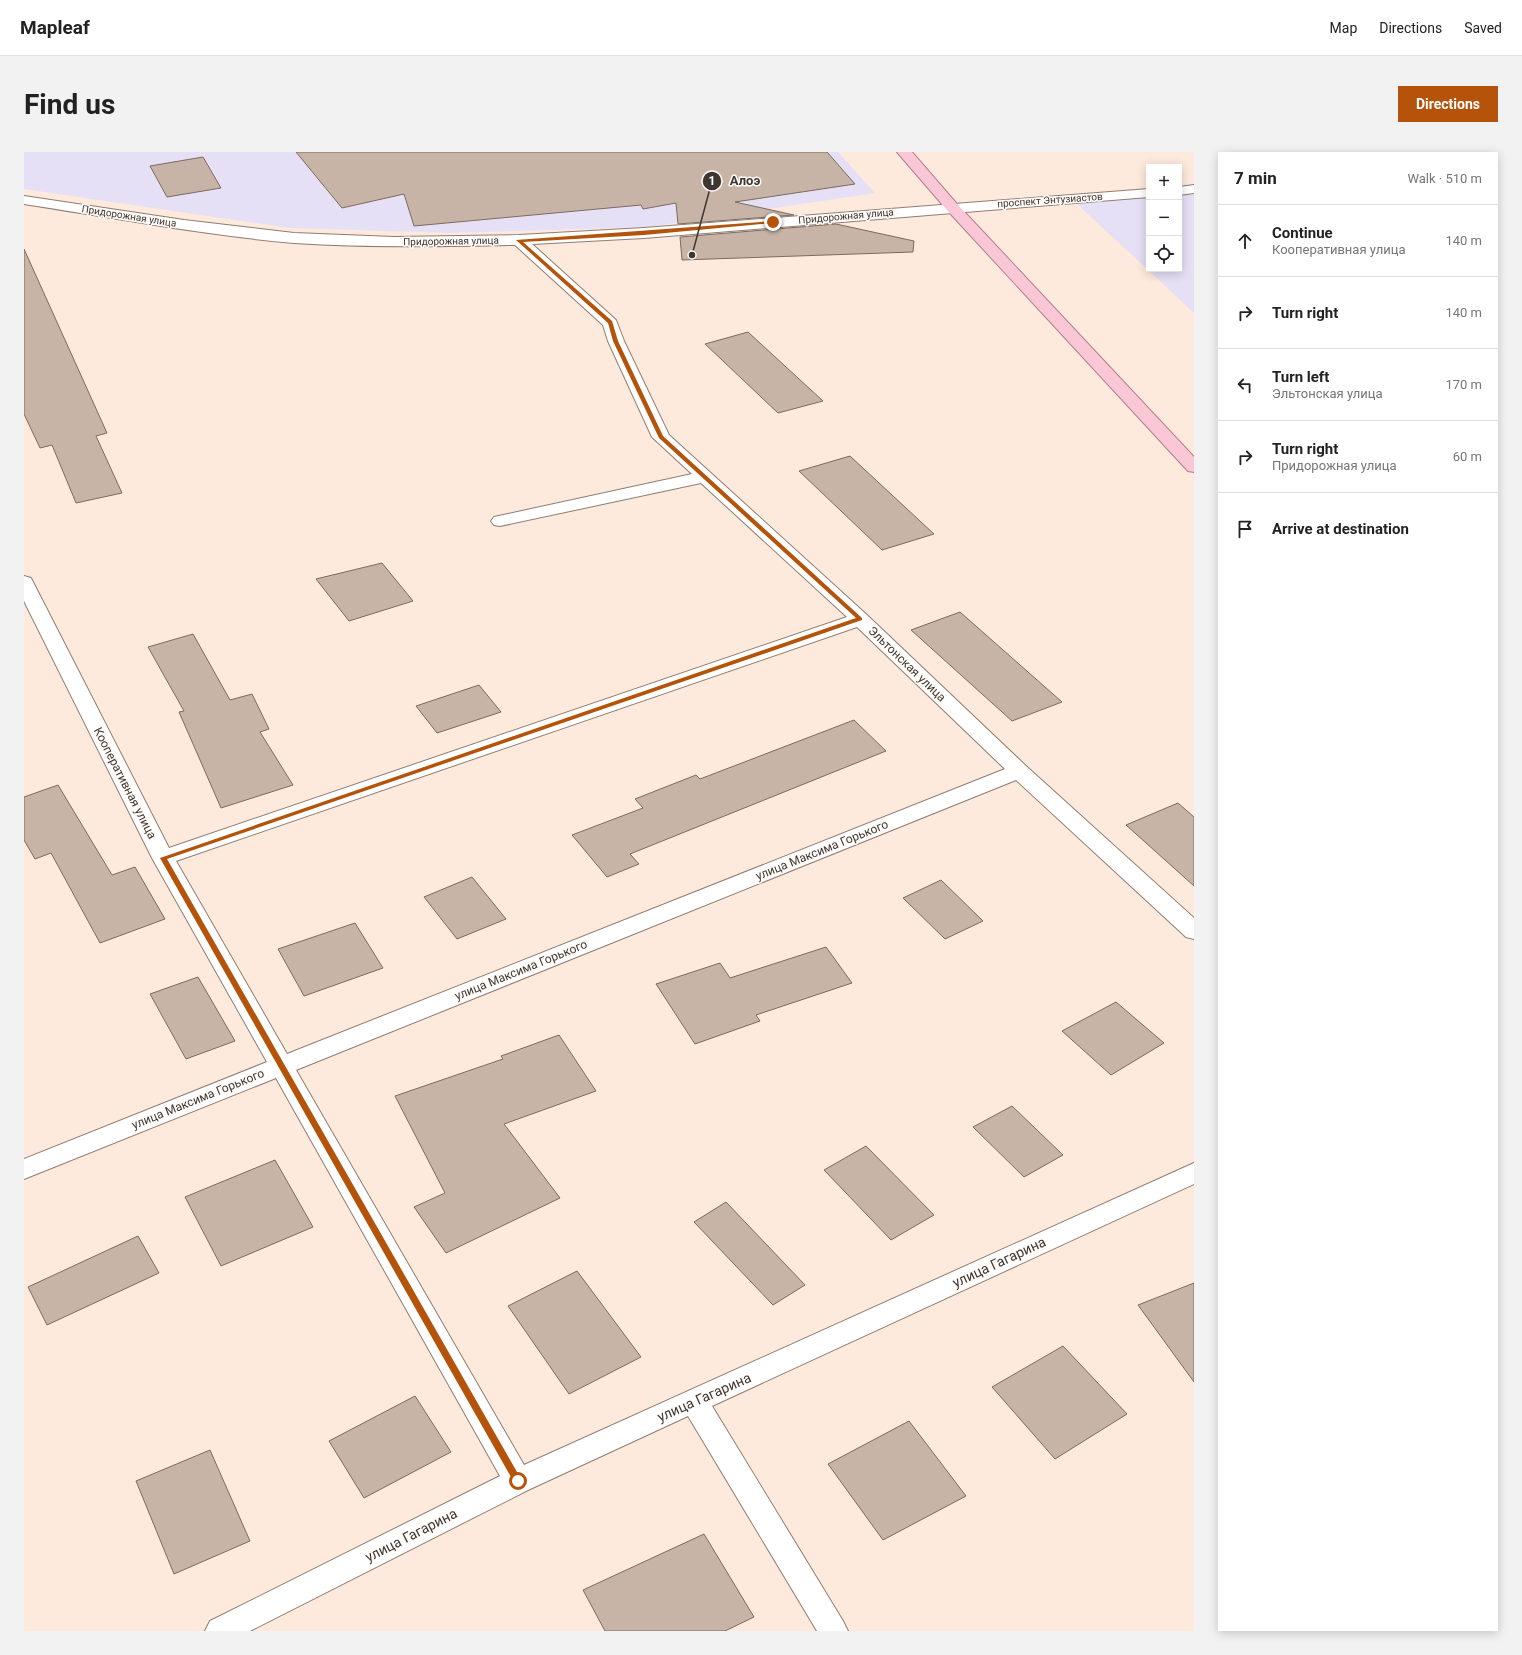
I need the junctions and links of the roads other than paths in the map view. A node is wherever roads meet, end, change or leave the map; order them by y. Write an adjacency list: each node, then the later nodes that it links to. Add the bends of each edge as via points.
1 (904, 152): 6 (main road)
2 (1194, 189): 3 (street)
3 (1182, 190)
4 (1146, 193): 6 (street, проспект Энтузиастов)
5 (24, 200): 7 (street, Придорожная улица, via 184,225 294,238 394,242)
6 (952, 208): 7 (street, Придорожная улица, via 644,233); 8 (main road)
7 (519, 240): 9 (street, Эльтонская улица, via 610,322 616,341 661,437)
8 (1194, 467)
9 (704, 477): 10 (street); 12 (street, Эльтонская улица)
10 (500, 522)
11 (24, 582): 14 (street, Кооперативная улица)
12 (860, 619): 13 (street, Эльтонская улица); 14 (street)
13 (1019, 771): 15 (street, Эльтонская улица); 16 (street, улица Максима Горького)
14 (163, 858): 16 (street, Кооперативная улица)
15 (1194, 931)
16 (282, 1065): 17 (street, улица Максима Горького); 20 (street, Кооперативная улица)
17 (24, 1169)
18 (1194, 1173): 19 (street, улица Гагарина)
19 (694, 1401): 20 (street, улица Гагарина); 22 (street)
20 (518, 1481): 21 (street, улица Гагарина)
21 (220, 1631)
22 (833, 1631)

